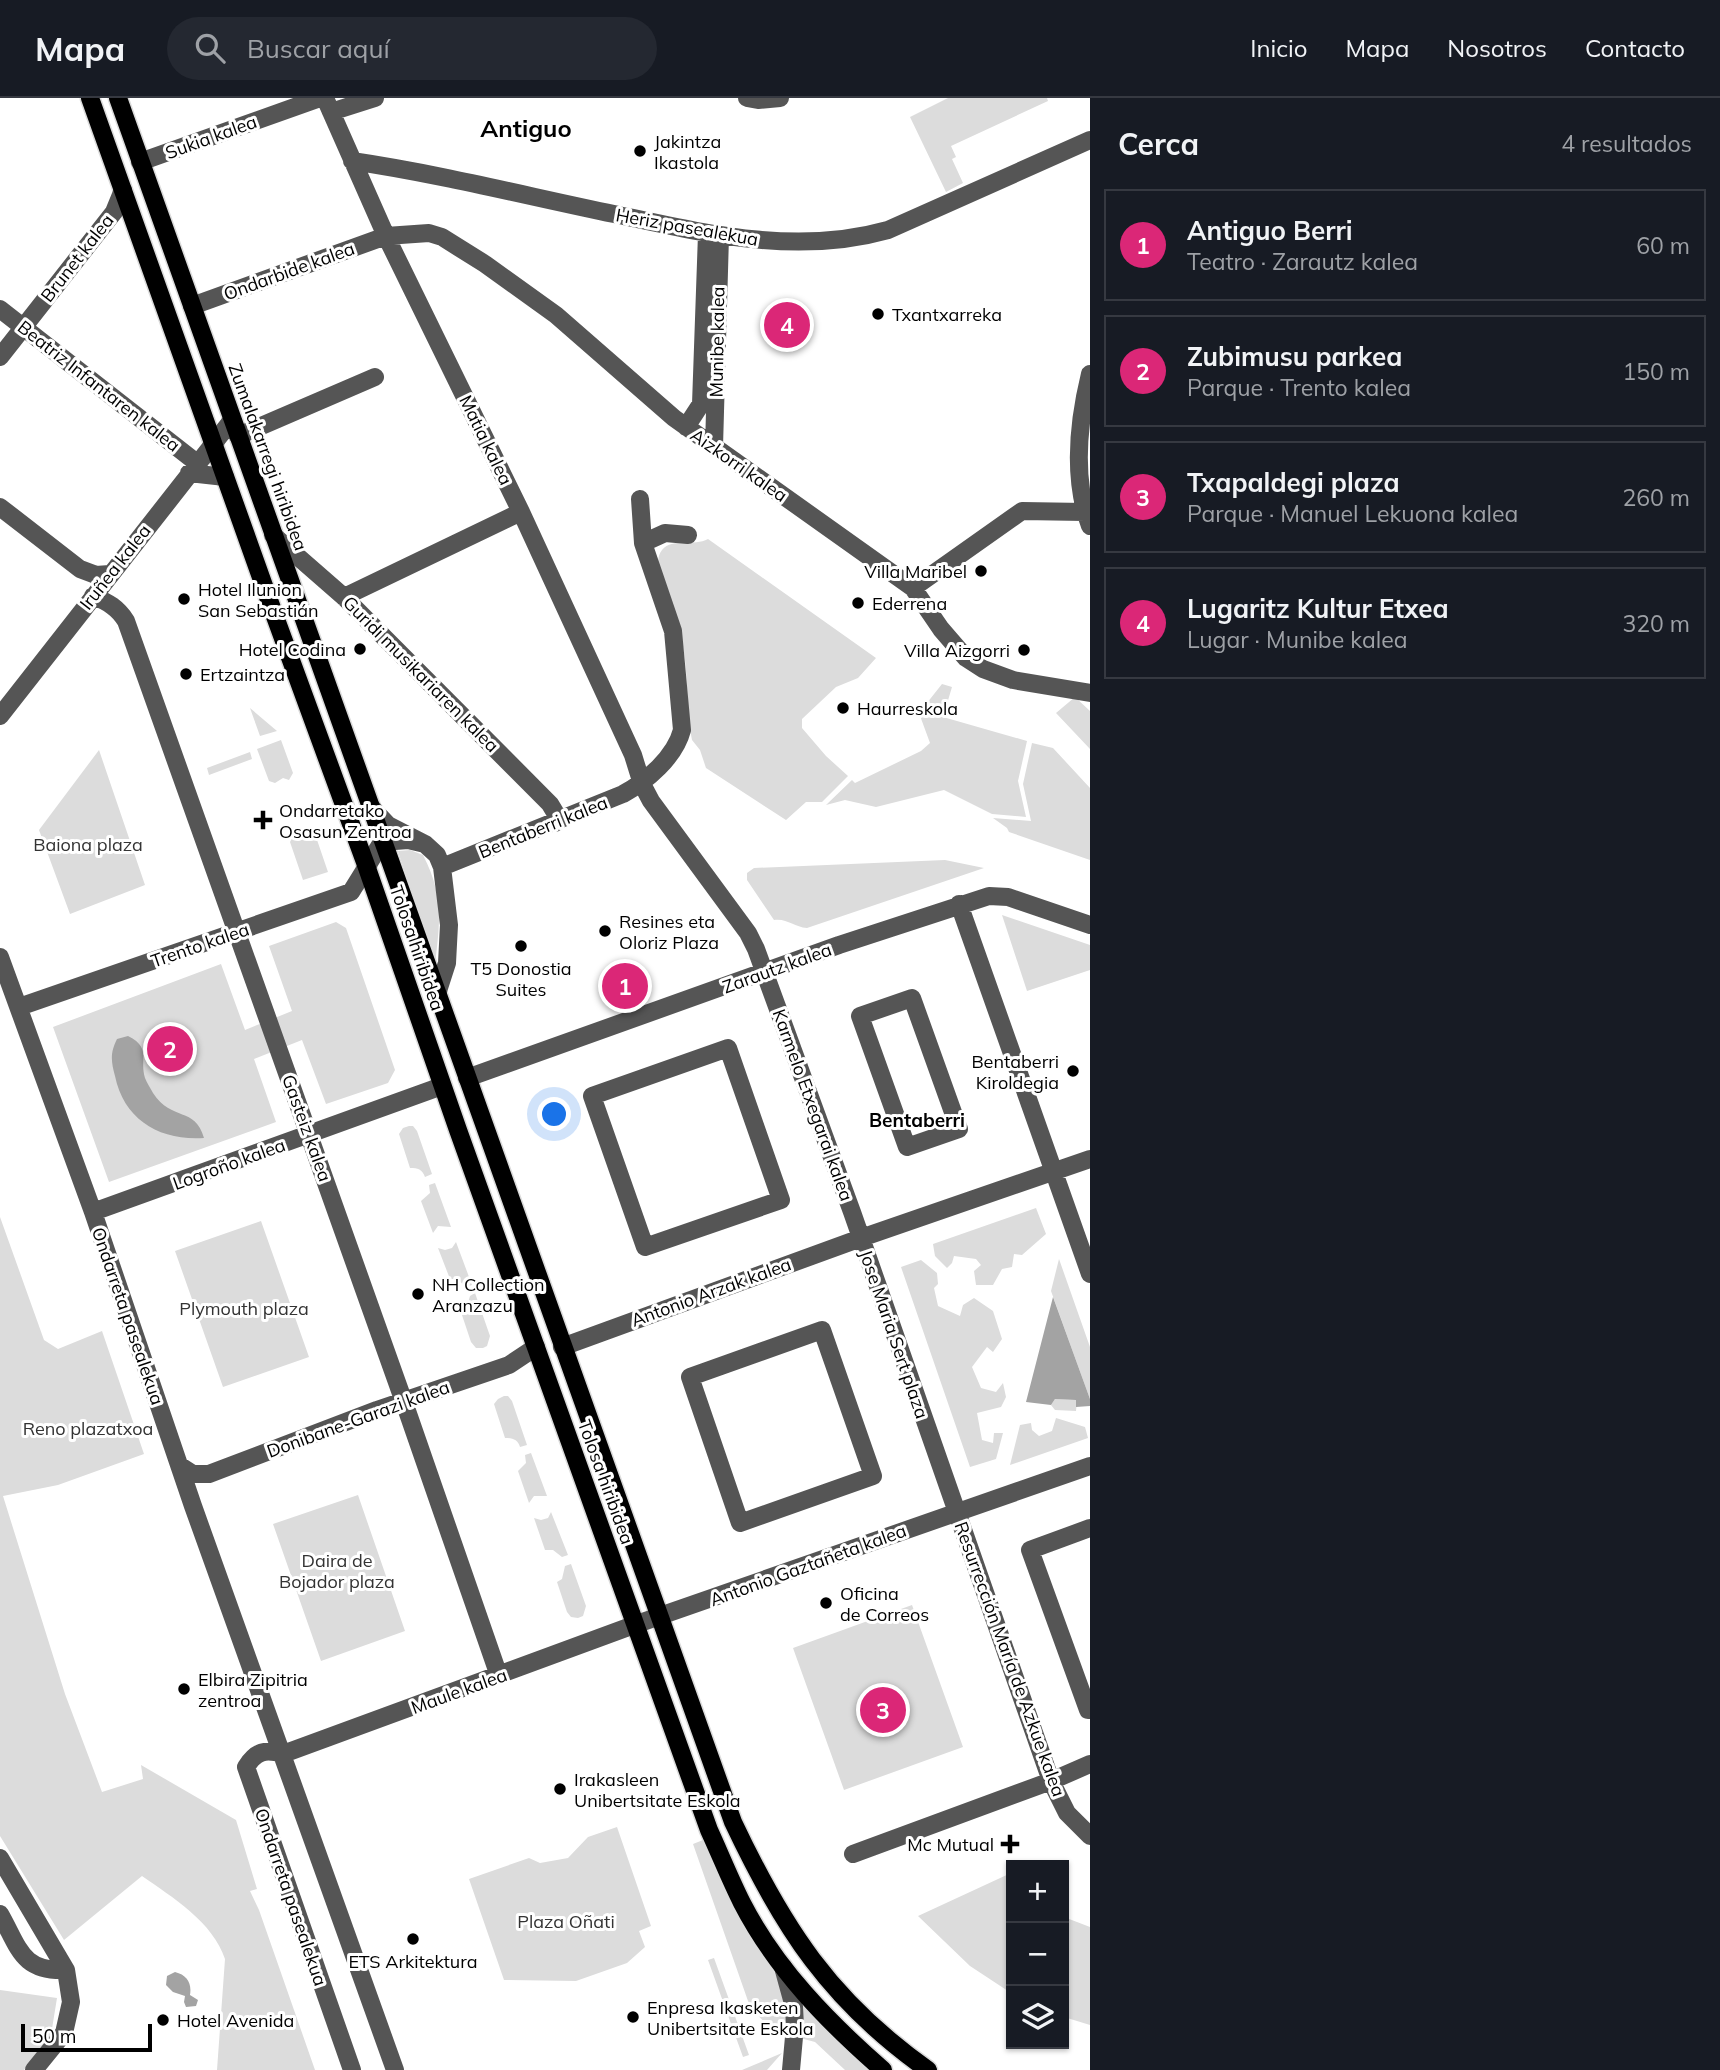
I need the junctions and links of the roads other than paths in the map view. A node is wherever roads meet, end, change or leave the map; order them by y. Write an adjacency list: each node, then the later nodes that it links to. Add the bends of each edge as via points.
1 (90, 98): 10 (main road)
2 (118, 98): 9 (main road, Zumalakarregi hiribidea)
3 (375, 98): 6 (street, Sukia kalea)
4 (747, 98): 5 (street)
5 (780, 98)
6 (326, 103): 8 (street, Matia kalea); 9 (street, Sukia kalea)
7 (1090, 140): 11 (street, Heriz pasealekua, via 898,226 861,237 799,243)
8 (352, 161): 11 (street, Heriz pasealekua); 12 (street, Matia kalea)
9 (140, 162): 13 (main road, Zumalakarregi hiribidea)
10 (123, 190): 15 (street, Brunet kalea, via 114,212); 21 (main road)
11 (713, 235): 19 (street, Munibe kalea, via 701,404); 22 (street, Munibe kalea)
12 (386, 236): 13 (street, Ondarbide kalea); 19 (street, Aizkorri kalea, via 429,233 463,249 556,315); 27 (street, Matia kalea)
13 (191, 306): 20 (main road, Zumalakarregi hiribidea)
14 (0, 309): 15 (street, Beatriz Infantaren kalea)
15 (22, 326): 16 (street, Brunet kalea); 23 (street, Beatriz Infantaren kalea)
16 (0, 357)
17 (1090, 374): 28 (street, via 1081,408 1079,447 1079,479)
18 (375, 377): 20 (street)
19 (686, 427): 22 (street, Aizkorri kalea)
20 (235, 428): 21 (street, Iruñea kalea); 29 (main road, Zumalakarregi hiribidea)
21 (213, 443): 23 (street, Iruñea kalea); 24 (main road)
22 (714, 447): 33 (street, Aizkorri kalea)
23 (193, 468): 24 (street); 32 (street, Iruñea kalea)
24 (225, 477): 43 (main road)
25 (640, 499): 31 (street)
26 (0, 507): 32 (street, via 80,569)
27 (521, 512): 35 (street); 38 (street, Matia kalea, via 633,755)
28 (1087, 519): 33 (street, via 1021,511)
29 (273, 535): 35 (street, Guridi musikariaren kalea); 39 (main road, Zumalakarregi hiribidea)
30 (688, 535): 31 (street, via 665,533)
31 (643, 543): 38 (street, via 673,631 682,730 673,751)
32 (110, 574): 34 (street, Iruñea kalea)
33 (913, 588): 36 (street, Aizkorri kalea, via 960,652 984,669 1013,680)
34 (93, 596): 37 (street, Iruñea kalea); 48 (street, Gasteiz kalea, via 121,612 126,621)
35 (344, 597): 40 (street, Guridi musikariaren kalea, via 550,804)
36 (1090, 693)
37 (2, 710)
38 (642, 784): 40 (street, Bentaberri kalea); 50 (street, Karmelo Etxegarai kalea, via 748,933)
39 (370, 806): 41 (main road, Zumalakarregi hiribidea); 42 (street, Tolosa hiribidea, via 388,825)
40 (555, 823): 44 (street, Bentaberri kalea)
41 (382, 842): 42 (street); 43 (street, Trento kalea); 45 (main road, Zumalakarregi hiribidea)
42 (425, 844): 44 (street, Tolosa hiribidea)
43 (366, 865): 48 (street, Trento kalea, via 351,892); 54 (main road, Tolosa hiribidea)
44 (442, 867): 51 (street, Tolosa hiribidea, via 449,925 447,963)
45 (393, 870): 51 (main road, Tolosa hiribidea)
46 (959, 904): 47 (street, Zarautz kalea, via 989,896 1008,897); 50 (street, Zarautz kalea); 58 (street)
47 (1090, 925)
48 (238, 932): 52 (street, Trento kalea); 55 (street, Gasteiz kalea)
49 (0, 957): 52 (street, Ondarreta pasealekua)
50 (764, 972): 53 (street, Zarautz kalea); 60 (street, Karmelo Etxegarai kalea)
51 (437, 994): 53 (main road, Tolosa hiribidea)
52 (19, 1007): 59 (street, Ondarreta pasealekua)
53 (467, 1078): 63 (main road, Tolosa hiribidea)
54 (442, 1086): 55 (street, Logroño kalea); 64 (main road, Tolosa hiribidea)
55 (310, 1135): 59 (street, Logroño kalea); 66 (street, Gasteiz kalea)
56 (907, 1147): 56 (street, via 860,1016 912,998 959,1129)
57 (1090, 1159): 58 (street, Jose Maria Sert plaza)
58 (1053, 1172): 60 (street, Jose Maria Sert plaza); 62 (street)
59 (93, 1212): 67 (street, Ondarreta pasealekua)
60 (861, 1238): 63 (street, Antonio Arzak kalea); 69 (street, Jose Maria Sert plaza)
61 (645, 1247): 61 (street, via 592,1096 728,1048 781,1200)
62 (1090, 1275)
63 (562, 1347): 71 (main road, Tolosa hiribidea)
64 (536, 1348): 66 (street, Donibane-Garazi kalea, via 516,1362); 72 (main road, Tolosa hiribidea)
65 (690, 1377): 65 (street, via 822,1330 873,1476 740,1523)
66 (404, 1402): 67 (street, Donibane-Garazi kalea, via 209,1474 193,1474); 73 (street, Gasteiz kalea)
67 (179, 1465): 75 (street, Ondarreta pasealekua)
68 (1090, 1466): 69 (street)
69 (957, 1513): 71 (street, Antonio Gaztañeta kalea); 77 (street, Resurrección María de Azkue kalea)
70 (1090, 1528): 74 (street, via 1030,1550)
71 (659, 1617): 72 (street, Antonio Gaztañeta kalea); 89 (main road, Tolosa hiribidea, via 733,1822 791,1932 869,2024)
72 (634, 1625): 73 (street, Maule kalea); 82 (main road, Tolosa hiribidea, via 709,1829 743,1905)
73 (499, 1676): 75 (street, Maule kalea)
74 (1090, 1710)
75 (283, 1754): 85 (street, Ondarreta pasealekua, via 269,1750 252,1756 246,1767); 86 (street, Ondarreta pasealekua)
76 (1090, 1764): 77 (street)
77 (1051, 1781): 78 (street, Resurrección María de Azkue kalea, via 1067,1812); 79 (street)
78 (1090, 1836)
79 (853, 1854)
80 (0, 1858): 83 (street)
81 (0, 1914): 83 (street, via 16,1947 33,1965 47,1971)
82 (783, 1967): 87 (street, via 794,2007); 88 (main road, Tolosa hiribidea, via 809,2000)
83 (66, 1970): 84 (street, via 71,2002 64,2033)
84 (34, 2070)
85 (352, 2070)
86 (395, 2070)
87 (792, 2070)
88 (883, 2070)
89 (928, 2070)

